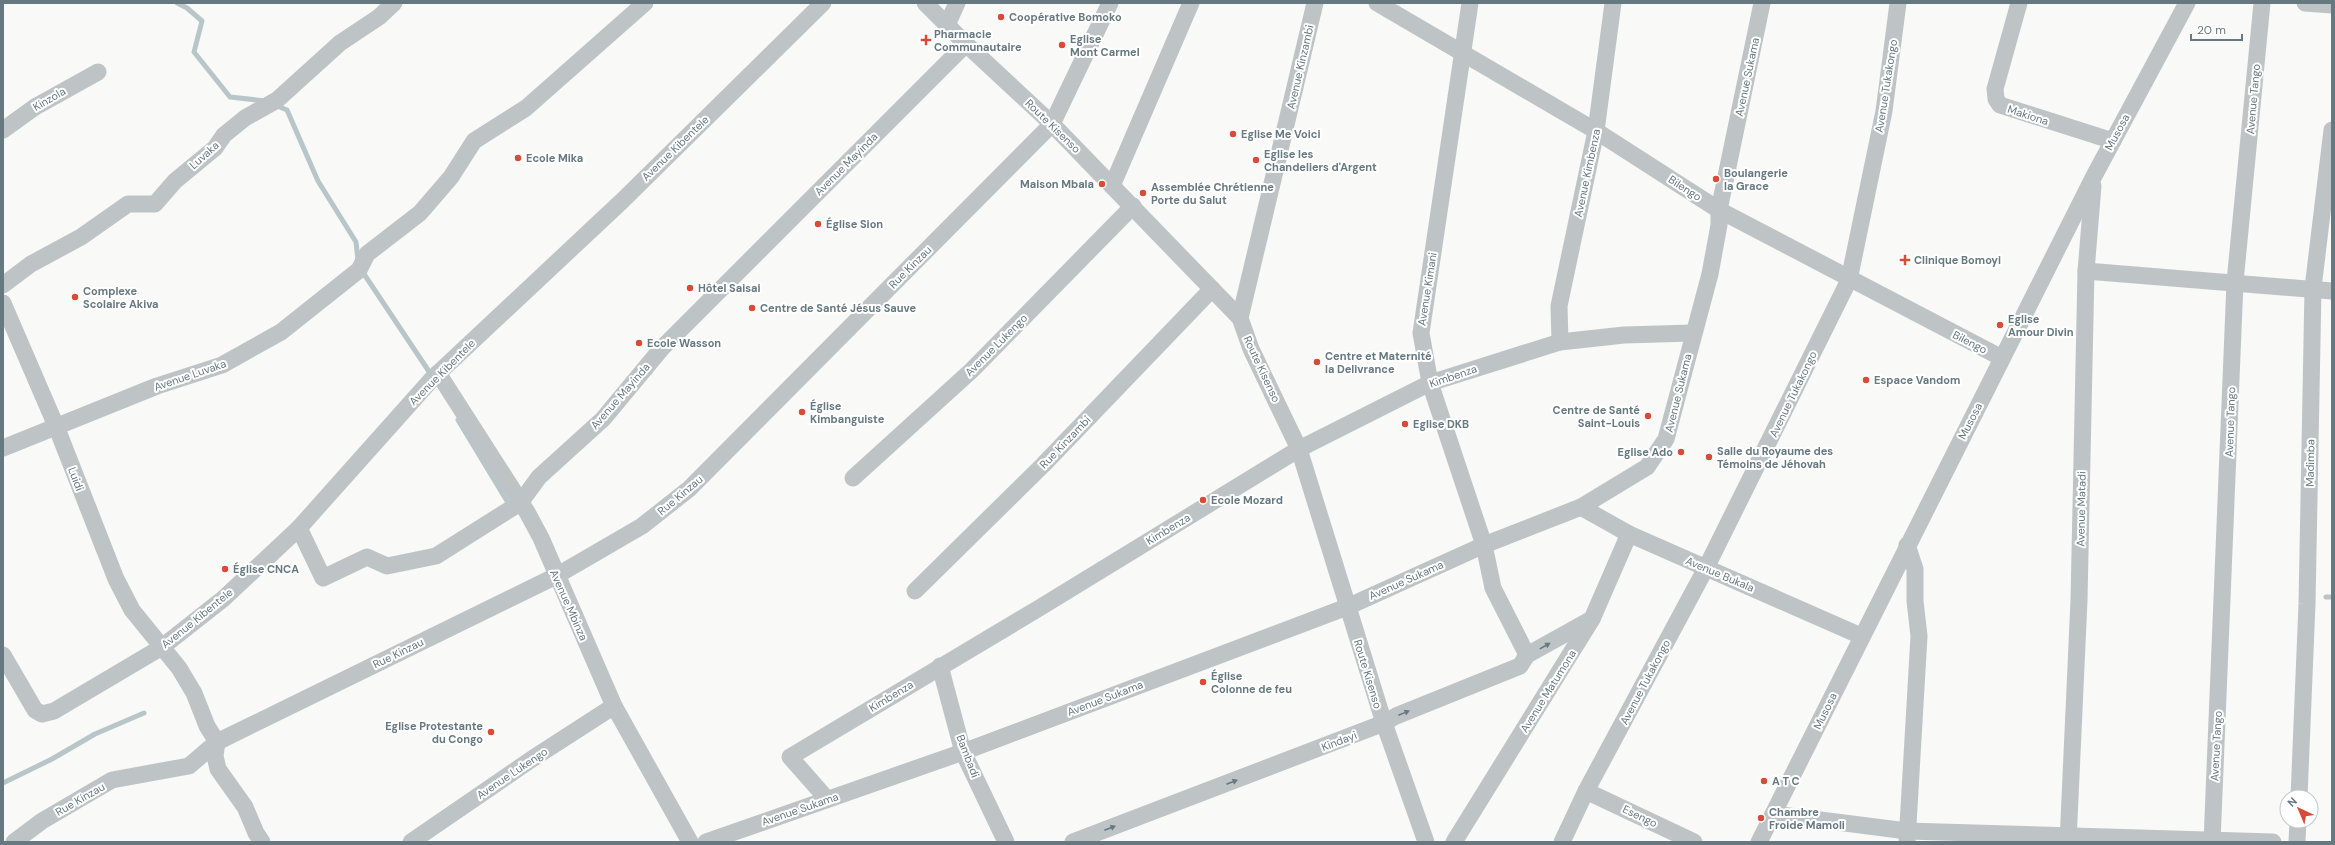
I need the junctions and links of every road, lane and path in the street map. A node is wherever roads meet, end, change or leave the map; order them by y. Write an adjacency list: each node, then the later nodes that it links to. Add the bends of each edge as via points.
1 (394, 3): 35 (street, Luvaka, via 340,43 277,100 245,118 224,135 215,148 174,181 155,204 128,204 81,237 31,264)
2 (645, 3): 46 (street, Avenue Luvaka, via 526,108 474,141 451,177 420,213 367,254 359,270 281,332 222,365 157,386)
3 (823, 3): 44 (street, Avenue Kibentele, via 622,200)
4 (925, 3): 19 (street, Route Kisenso)
5 (957, 3): 19 (street)
6 (1110, 3): 23 (street, Rue Kinzau)
7 (1191, 3): 29 (street)
8 (1315, 3): 40 (street, Avenue Kinzambi)
9 (1377, 3): 21 (street, Bilengo)
10 (1470, 3): 21 (street, Avenue Kimani)
11 (1613, 3): 26 (street, Avenue Kimbenza)
12 (1762, 3): 31 (street, Avenue Sukama)
13 (1898, 3): 33 (street, Avenue Tukakongo, via 1884,111)
14 (2020, 3): 27 (street, Makiona, via 1995,89 1996,99 2000,105)
15 (2187, 3): 27 (street, Musosa)
16 (2262, 3): 34 (street, Avenue Tango)
17 (2305, 3): 18 (street)
18 (2332, 5)
19 (947, 25): 20 (street, Route Kisenso)
20 (966, 44): 23 (street, Route Kisenso); 50 (street, Avenue Mayinda, via 662,348 603,419 539,477)
21 (1463, 53): 26 (street, Bilengo); 45 (street, Avenue Kimani, via 1420,333)
22 (98, 72): 24 (street, Kinzola, via 35,107)
23 (1052, 124): 29 (street, Route Kisenso); 57 (street, Rue Kinzau, via 689,489 642,526)
24 (3, 130)
25 (2332, 130): 36 (street, Madimba)
26 (1596, 131): 31 (street, Bilengo); 42 (street, Avenue Kimbenza, via 1559,306)
27 (2113, 141): 28 (street, Musosa)
28 (2094, 176): 32 (street, Avenue Matadi); 43 (street, Musosa)
29 (1112, 186): 30 (street, Route Kisenso)
30 (1133, 206): 37 (street, Route Kisenso); 49 (street, Avenue Lukengo, via 972,370)
31 (1719, 210): 33 (street, Bilengo); 41 (street, Avenue Sukama, via 1719,225 1710,274)
32 (2086, 271): 34 (street); 76 (street, Avenue Matadi, via 2079,600)
33 (1850, 280): 43 (street, Bilengo); 56 (street, Avenue Tukakongo)
34 (2235, 282): 36 (street); 77 (street, Avenue Tango)
35 (3, 285)
36 (2313, 288): 38 (street); 70 (street, Madimba, via 2307,604)
37 (1212, 289): 40 (street, Route Kisenso); 58 (street, Rue Kinzambi, via 1043,465)
38 (2332, 291)
39 (3, 303): 46 (street, Luidi)
40 (1240, 318): 48 (street, Route Kisenso, via 1251,349)
41 (1693, 333): 42 (street, Kimbenza, via 1624,335); 51 (street, Avenue Sukama, via 1666,439 1647,467)
42 (1560, 342): 45 (street, Kimbenza)
43 (2002, 358): 55 (street, Musosa)
44 (440, 372): 50 (street, Avenue Mbinza); 52 (street, Avenue Kibentele)
45 (1430, 383): 48 (street, Kimbenza); 54 (street, Avenue Kimani)
46 (56, 426): 47 (street, Avenue Luvaka); 62 (street, Luidi, via 116,579 132,610)
47 (3, 448)
48 (1299, 449): 59 (street, Route Kisenso); 65 (street, Kimbenza)
49 (854, 478)
50 (520, 503): 52 (street, Avenue Mayinda, via 436,556 387,566 367,557 323,578); 57 (street, Avenue Mbinza, via 541,538)
51 (1581, 507): 53 (street, Avenue Bukala); 54 (street, Avenue Sukama)
52 (299, 528): 62 (street, Avenue Kibentele, via 223,599)
53 (1629, 534): 56 (street, Avenue Bukala); 60 (street, Avenue Matumona)
54 (1484, 545): 59 (street, Avenue Sukama); 64 (street, Avenue Kimani, via 1493,588)
55 (1908, 545): 61 (street, Musosa); 75 (street, via 1915,569 1914,601 1919,636)
56 (1706, 568): 61 (street, Avenue Bukala); 71 (street, Avenue Tukakongo)
57 (556, 576): 66 (street, Avenue Mbinza); 68 (street, Rue Kinzau)
58 (915, 591)
59 (1347, 607): 67 (street, Route Kisenso); 69 (street, Avenue Sukama)
60 (1592, 620): 64 (street, Kindayi, one-way to 60); 86 (street, Avenue Matumona)
61 (1861, 636): 73 (street, Musosa)
62 (162, 647): 63 (street, Avenue Kibentele, via 54,711 42,714 35,710); 68 (street, Luidi, via 194,693 207,726)
63 (3, 655)
64 (1527, 655): 67 (street, Kindayi, one-way to 64, via 1396,716 1520,666)
65 (940, 666): 69 (street, Bambadi); 72 (street, Kimbenza, via 790,757)
66 (614, 706): 80 (street, Avenue Lukengo); 81 (street, Avenue Mbinza)
67 (1384, 724): 84 (street, Kindayi, one-way to 67); 85 (street, Route Kisenso)
68 (217, 742): 78 (street, Rue Kinzau, via 188,766 112,780 42,821); 79 (street, via 215,756 218,769 245,807)
69 (963, 752): 72 (street, Avenue Sukama); 83 (street, Bambadi)
70 (2299, 789)
71 (1586, 791): 87 (street, Avenue Tukakongo); 88 (street, Esengo)
72 (827, 799): 82 (street, Avenue Sukama)
73 (1774, 814): 75 (street); 89 (street, Musosa)
74 (2298, 829): 91 (street)
75 (1907, 837): 76 (street)
76 (2068, 839): 77 (street)
77 (2212, 841): 90 (street)
78 (14, 842)
79 (262, 842)
80 (411, 842)
81 (690, 842)
82 (706, 842)
83 (1006, 842)
84 (1074, 842)
85 (1426, 842)
86 (1454, 842)
87 (1562, 842)
88 (1694, 842)
89 (1759, 842)
90 (2273, 842)
91 (2297, 842)

